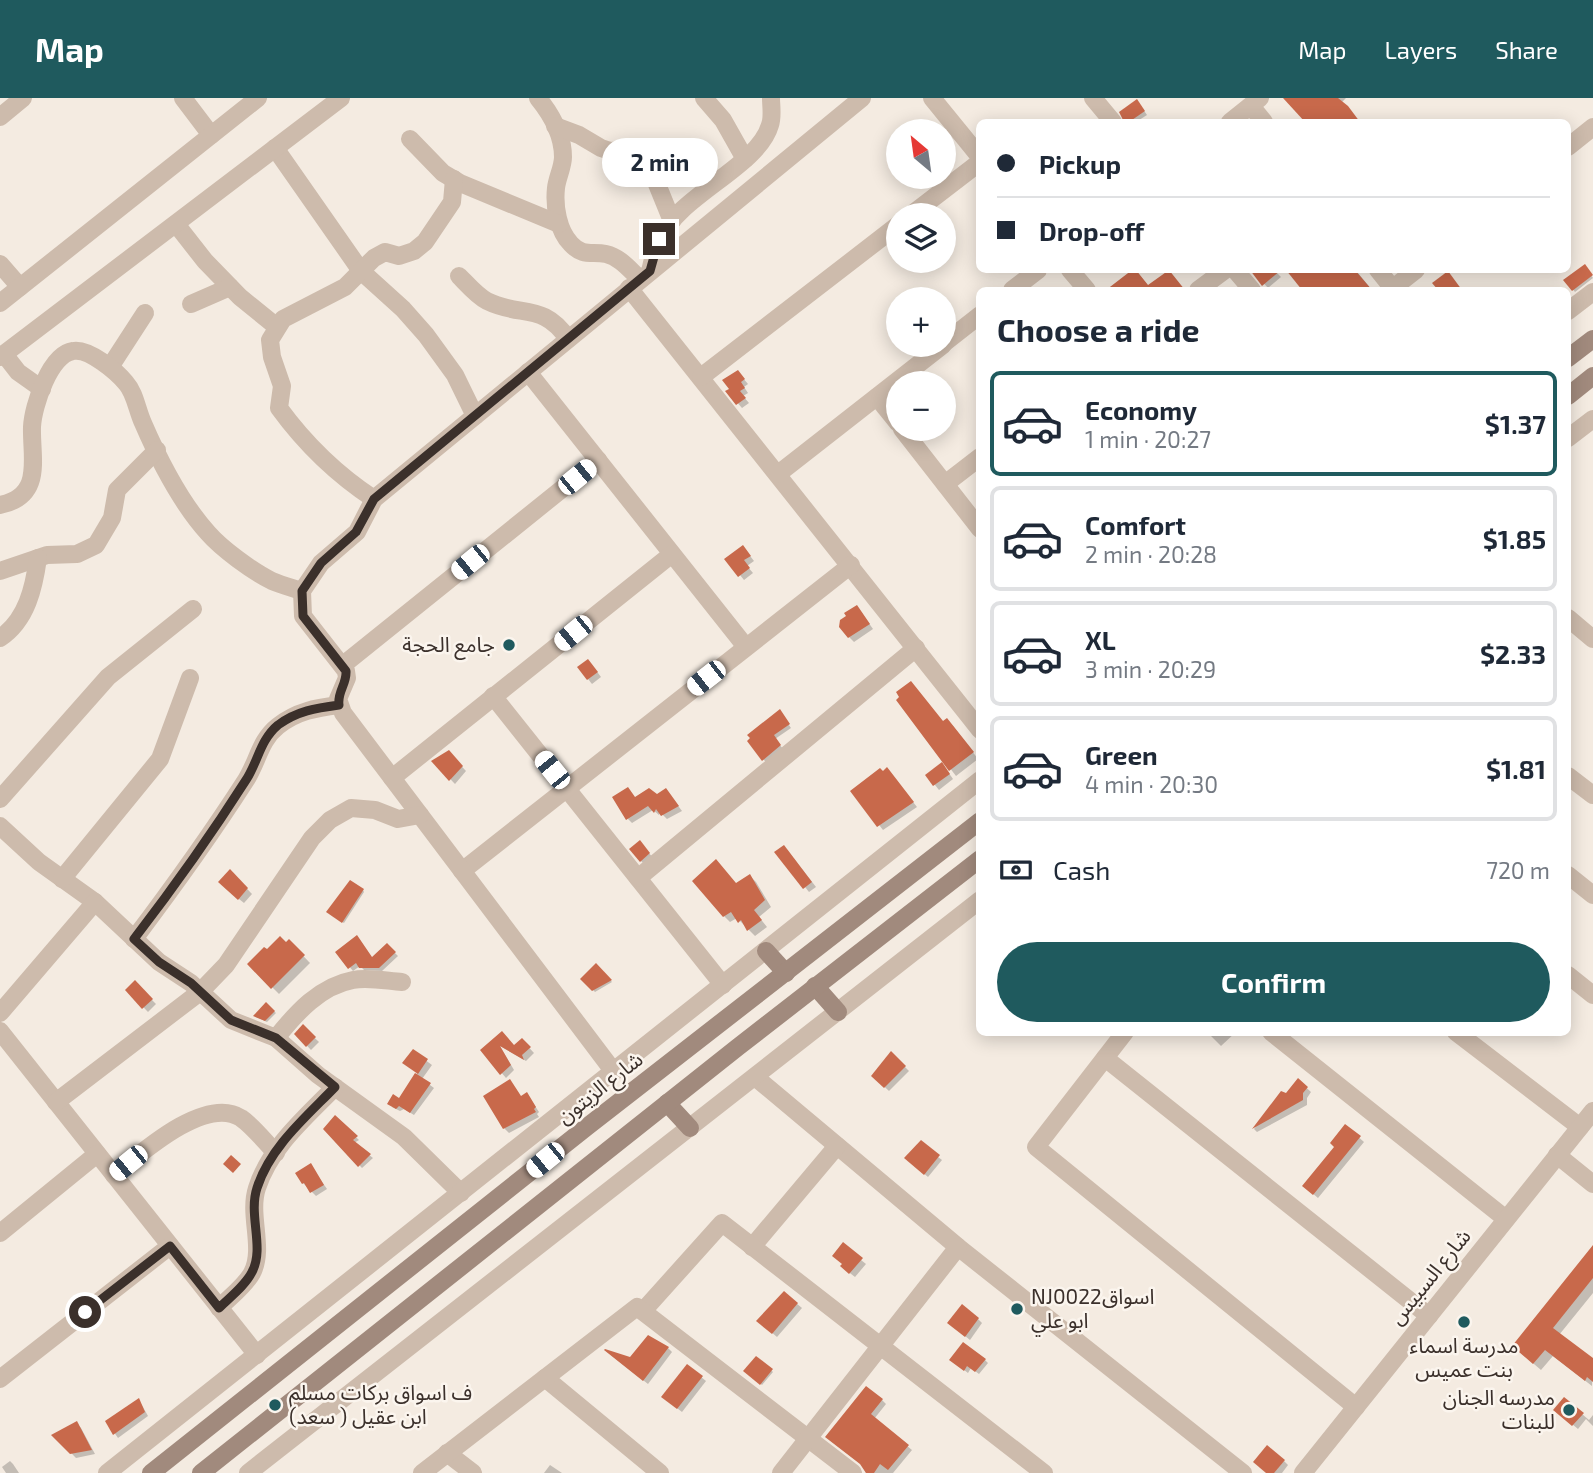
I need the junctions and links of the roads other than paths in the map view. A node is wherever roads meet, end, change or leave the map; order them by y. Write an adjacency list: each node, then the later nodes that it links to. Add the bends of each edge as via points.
1 (23, 98): 12 (street)
2 (183, 98): 18 (street)
3 (258, 98): 18 (street)
4 (341, 98): 21 (street)
5 (538, 98): 16 (street)
6 (704, 98): 23 (street)
7 (771, 98): 23 (street, via 771,125 757,150)
8 (862, 98): 40 (street)
9 (932, 98): 22 (street)
10 (1093, 98): 13 (street)
11 (1255, 102): 14 (street); 15 (street)
12 (0, 117)
13 (1110, 119)
14 (1234, 119)
15 (1263, 119)
16 (555, 126): 27 (street, via 610,151 635,149 642,153); 29 (street, via 563,157 556,190)
17 (1593, 127): 20 (street)
18 (211, 135): 41 (street)
19 (410, 139): 25 (street)
20 (1571, 145)
21 (275, 148): 28 (street); 32 (street)
22 (976, 155)
23 (745, 159): 27 (street)
24 (976, 163): 26 (street)
25 (454, 179): 29 (street); 32 (street, via 452,202 425,242 399,256 385,252)
26 (926, 203)
27 (672, 221): 40 (street)
28 (176, 224): 42 (street); 59 (street)
29 (559, 224): 40 (street, via 579,251 604,253)
30 (886, 235): 65 (street)
31 (0, 264): 41 (street)
32 (361, 271): 55 (street, via 345,287 283,319); 70 (street, via 426,335 455,375)
33 (1034, 273): 43 (street)
34 (1073, 273): 44 (street)
35 (1221, 273): 45 (street)
36 (1238, 273): 46 (street)
37 (1380, 273): 47 (street)
38 (1412, 273): 48 (street)
39 (459, 276): 57 (street, via 484,300 545,316)
40 (640, 279): 57 (street); 65 (street)
41 (20, 287): 50 (street)
42 (230, 287): 51 (street); 55 (street)
43 (1016, 287)
44 (1084, 287)
45 (1202, 287)
46 (1249, 287)
47 (1391, 287)
48 (1395, 287)
49 (1593, 292): 52 (street)
50 (0, 303)
51 (191, 304)
52 (1571, 309)
53 (145, 313): 62 (street)
54 (976, 318): 56 (street)
55 (277, 327): 79 (street, via 270,340 282,386 279,408 319,457)
56 (956, 334)
57 (568, 339): 63 (street)
58 (1593, 339): 60 (main road)
59 (2, 356): 66 (street)
60 (1571, 356)
61 (927, 357): 68 (street)
62 (110, 367): 66 (street, via 74,350 60,356); 74 (street, via 128,385)
63 (528, 372): 70 (street); 75 (street)
64 (1593, 376): 67 (main road)
65 (701, 377): 77 (street)
66 (42, 389): 80 (street, via 32,424 35,467 29,485 18,498)
67 (1571, 394)
68 (877, 397): 69 (street); 77 (street)
69 (886, 408)
70 (475, 416): 79 (street)
71 (1593, 419): 72 (street)
72 (1571, 436)
73 (911, 441): 78 (street)
74 (157, 450): 83 (street, via 117,491 112,518 96,545 77,554); 86 (street, via 189,509 209,534 272,581)
75 (598, 460): 82 (street); 93 (street)
76 (976, 460): 78 (street)
77 (778, 474): 84 (street)
78 (945, 484): 81 (street)
79 (374, 499): 86 (street, via 356,532 321,563)
80 (0, 505)
81 (976, 524)
82 (672, 554): 91 (street); 95 (street)
83 (38, 558): 85 (street); 89 (street, via 34,589 20,618)
84 (850, 565): 91 (street); 92 (street)
85 (0, 571)
86 (302, 591): 93 (street, via 303,616)
87 (193, 609): 103 (street, via 108,677)
88 (1571, 621): 90 (street)
89 (0, 638)
90 (1593, 639)
91 (746, 647): 101 (street)
92 (916, 648): 97 (street); 109 (street)
93 (342, 664): 96 (street, via 347,678)
94 (190, 678): 111 (street, via 160,759)
95 (493, 696): 98 (street); 101 (street)
96 (339, 705): 98 (street); 115 (street, via 309,708 279,725 264,740 237,794)
97 (976, 725)
98 (391, 778): 104 (street)
99 (1571, 778): 102 (street)
100 (976, 783): 116 (street)
101 (567, 789): 108 (street); 109 (street)
102 (1593, 795)
103 (0, 799)
104 (420, 815): 108 (street); 122 (street, via 398,819 375,810 351,808 330,820 312,838 226,965)
105 (976, 824): 117 (main road, شارع الزيتون)
106 (0, 827): 111 (street)
107 (976, 862): 121 (main road)
108 (462, 871): 132 (street)
109 (638, 878): 120 (street)
110 (1571, 878): 112 (street)
111 (62, 879): 113 (street)
112 (1593, 895)
113 (95, 902): 115 (street); 125 (street)
114 (976, 903): 124 (street)
115 (134, 939): 122 (street)
116 (766, 951): 117 (main road); 120 (street)
117 (786, 973): 163 (main road, شارع الزيتون)
118 (1571, 977): 123 (street)
119 (402, 982): 130 (street, via 354,979 325,990 296,1013)
120 (723, 985): 132 (street)
121 (816, 986): 124 (main road); 136 (main road)
122 (200, 992): 130 (street, via 231,1020); 135 (street)
123 (1593, 995)
124 (838, 1012): 133 (street)
125 (0, 1013)
126 (0, 1031): 135 (street)
127 (1122, 1036): 131 (street)
128 (1276, 1036): 147 (street)
129 (1461, 1036): 138 (street)
130 (276, 1038): 134 (street)
131 (1105, 1058): 154 (street); 159 (street, via 1036,1147)
132 (614, 1072): 146 (street)
133 (755, 1077): 139 (street); 140 (street)
134 (335, 1087): 141 (street); 146 (street, via 404,1137)
135 (56, 1102): 142 (street)
136 (667, 1103): 139 (main road); 164 (main road)
137 (1593, 1111): 138 (street, شارع السبيس)
138 (1580, 1127): 143 (street, شارع السبيس)
139 (690, 1128): 165 (street)
140 (837, 1146): 150 (street); 151 (street)
141 (276, 1153): 144 (street, via 240,1118 222,1112 186,1122); 152 (street, via 256,1189 252,1210 257,1260 251,1275)
142 (97, 1154): 144 (street); 148 (street)
143 (1557, 1155): 145 (street); 147 (street, شارع السبيس)
144 (114, 1175): 149 (street)
145 (1593, 1184)
146 (461, 1193): 156 (street)
147 (1506, 1219): 154 (street, شارع السبيس)
148 (1, 1231)
149 (170, 1246): 152 (street); 158 (street)
150 (752, 1247): 153 (street, via 722,1223); 155 (street)
151 (958, 1247): 155 (street); 172 (street)
152 (219, 1308): 156 (street)
153 (643, 1311): 157 (street, via 637,1307); 160 (street)
154 (1429, 1316): 159 (street, شارع السبيس)
155 (880, 1346): 160 (street); 171 (street)
156 (257, 1355): 162 (street)
157 (545, 1378): 161 (street); 168 (street)
158 (0, 1379)
159 (1356, 1407): 173 (street, شارع السبيس)
160 (808, 1438): 169 (street); 170 (street)
161 (447, 1453): 166 (street); 167 (street)
162 (107, 1473)
163 (151, 1473)
164 (201, 1473)
165 (248, 1473)
166 (422, 1473)
167 (473, 1473)
168 (660, 1473)
169 (781, 1473)
170 (853, 1473)
171 (1044, 1473)
172 (1242, 1473)
173 (1303, 1473)

